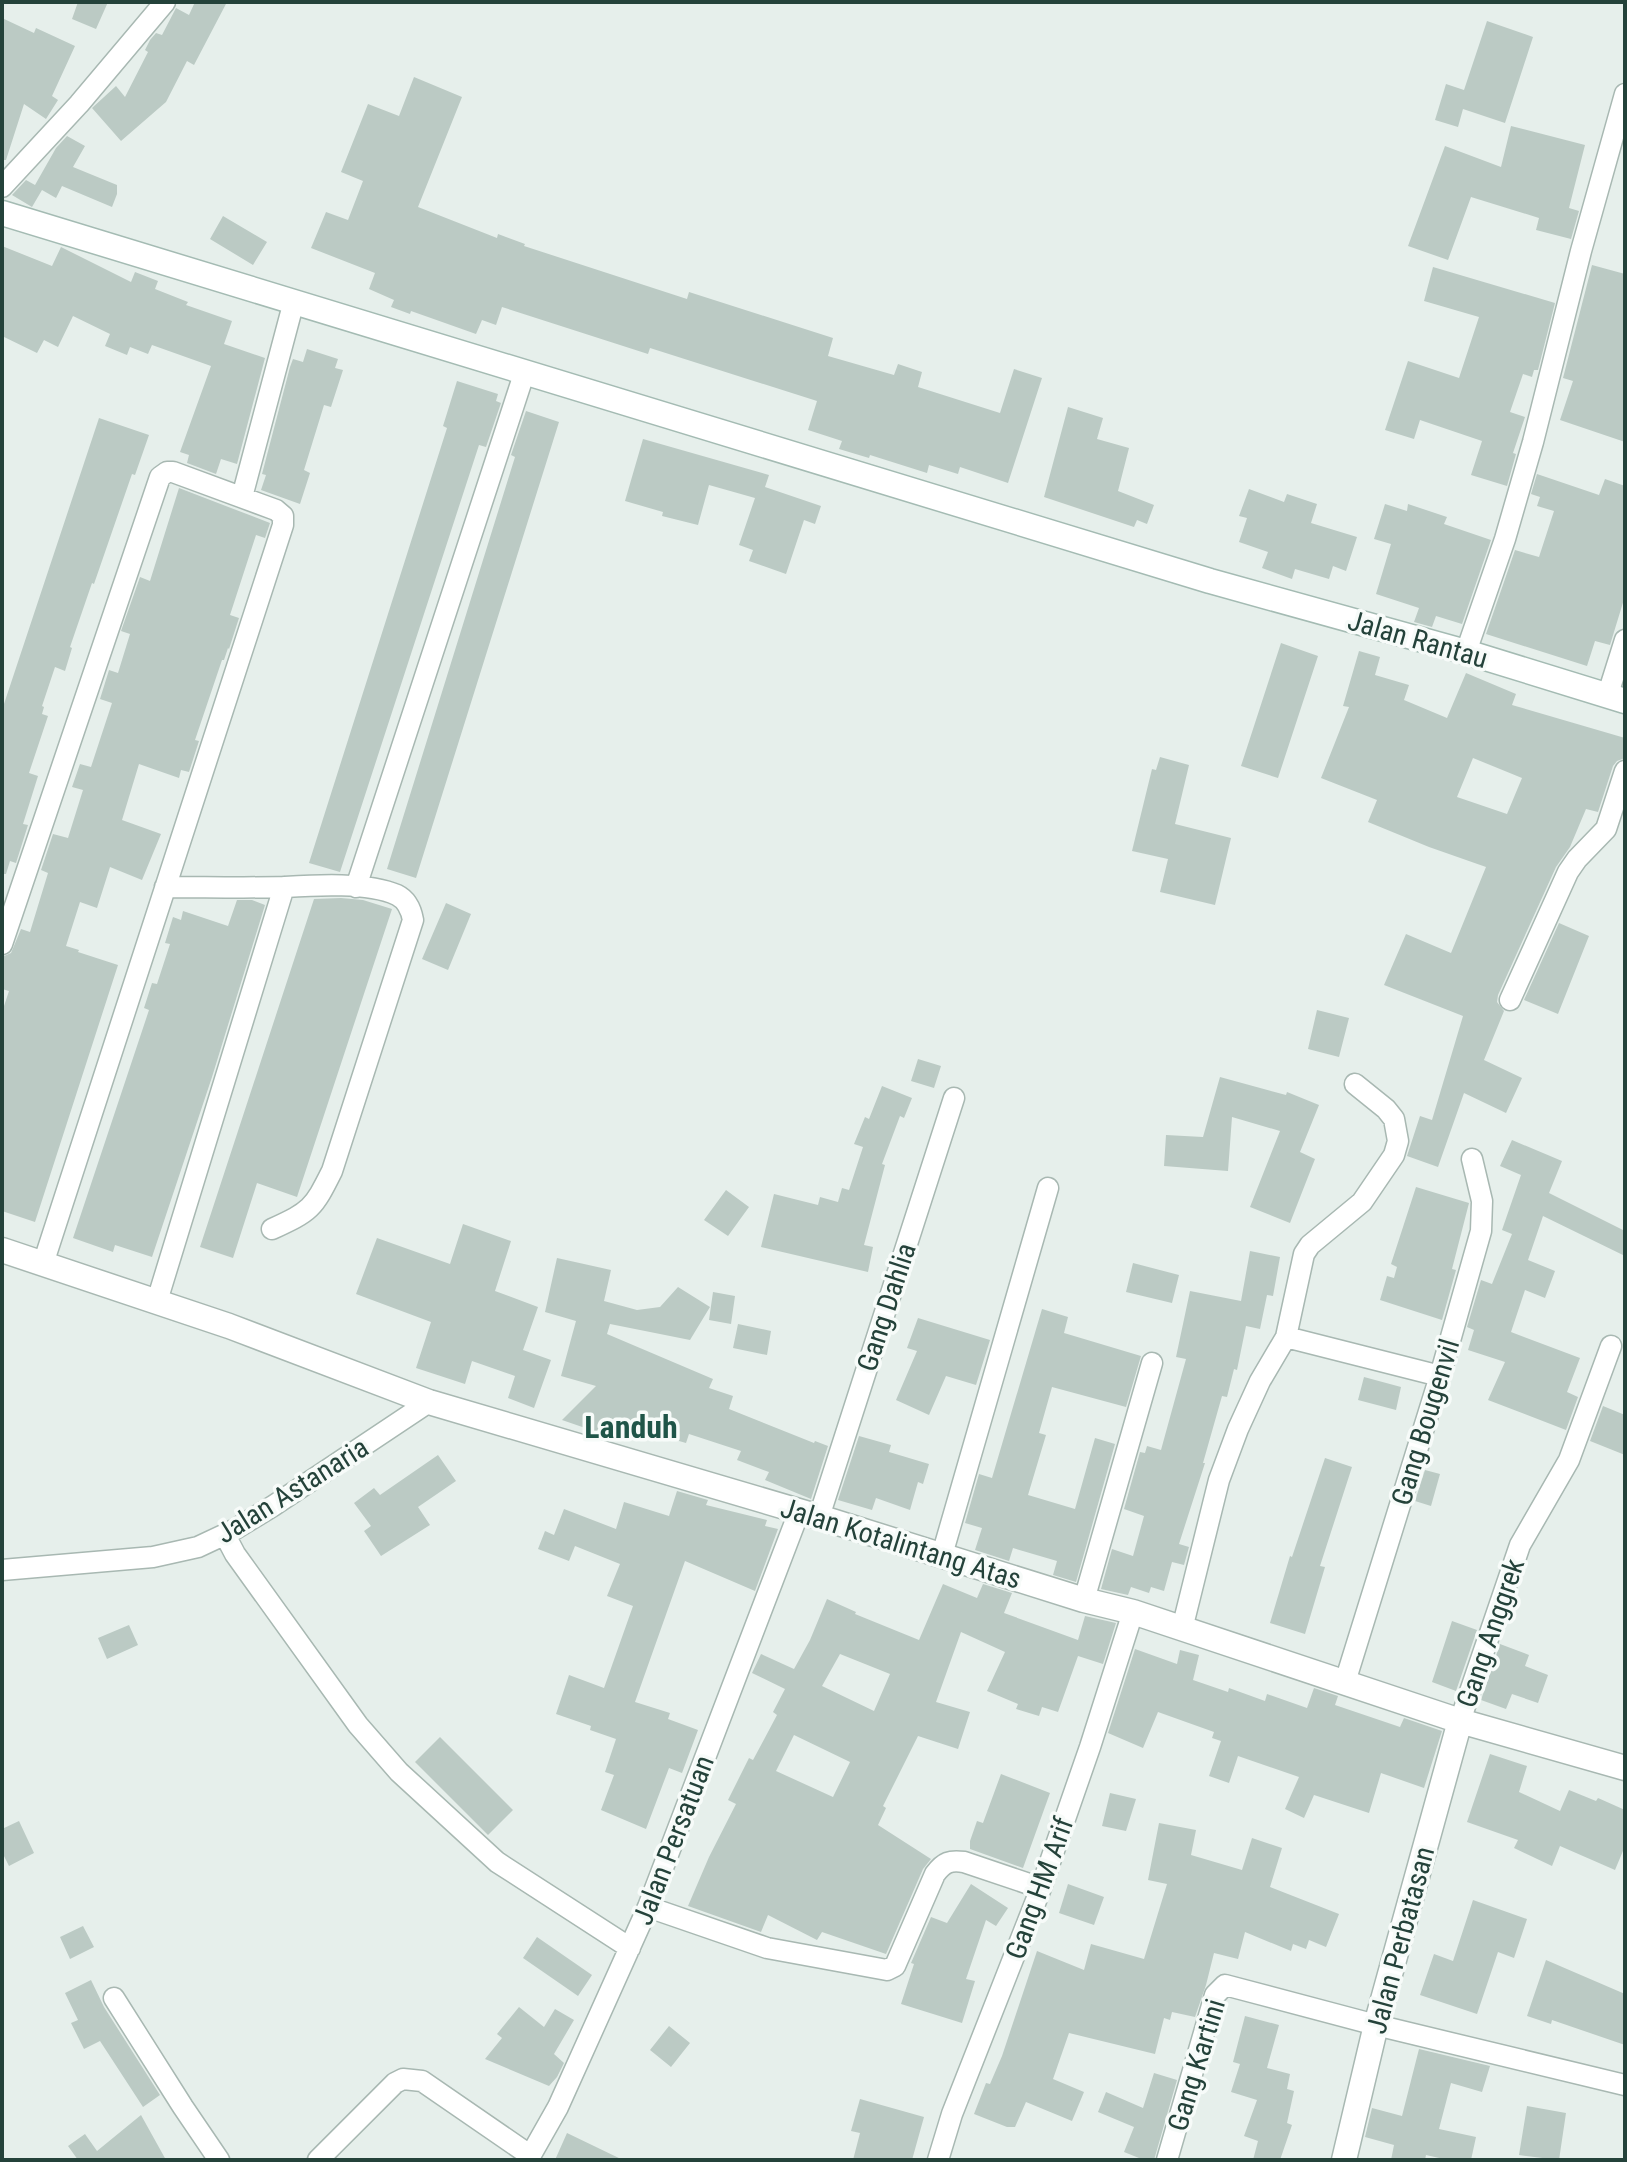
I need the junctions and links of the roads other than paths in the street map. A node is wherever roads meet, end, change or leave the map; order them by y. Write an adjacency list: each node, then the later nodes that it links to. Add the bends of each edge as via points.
1 (165, 2): 3 (street)
2 (1625, 94): 9 (street, via 1533,442)
3 (2, 187)
4 (2, 213): 5 (street, Jalan Rantau)
5 (294, 301): 6 (street, Jalan Rantau); 7 (street)
6 (525, 371): 9 (street, Jalan Rantau, via 1210,581); 14 (street)
7 (242, 497): 12 (street, via 276,510 283,525); 15 (street, via 173,472 160,477)
8 (1625, 640): 10 (street)
9 (1466, 652): 10 (street, Jalan Rantau)
10 (1616, 697)
11 (1625, 771): 16 (street, via 1606,829 1568,872)
12 (165, 887): 13 (street); 23 (street)
13 (284, 887): 14 (street); 24 (street)
14 (356, 887): 21 (street, via 398,895 413,920 332,1171 317,1202)
15 (2, 944)
16 (1510, 1000)
17 (1355, 1084): 25 (street, via 1394,1119 1398,1141 1367,1196 1304,1254)
18 (954, 1098): 30 (street, Gang Dahlia)
19 (1472, 1159): 28 (street, Gang Bougenvil, via 1482,1201 1481,1231)
20 (1048, 1188): 32 (street)
21 (272, 1229)
22 (2, 1250): 23 (street, Jalan Kotalintang Atas)
23 (43, 1264): 24 (street, Jalan Kotalintang Atas)
24 (157, 1301): 29 (street, Jalan Kotalintang Atas)
25 (1286, 1337): 28 (street); 36 (street, via 1260,1381 1219,1480)
26 (1611, 1346): 38 (street, Gang Anggrek, via 1569,1460 1520,1545)
27 (1152, 1363): 34 (street)
28 (1440, 1376): 37 (street, Gang Bougenvil)
29 (429, 1402): 30 (street, Jalan Kotalintang Atas); 31 (street, Jalan Astanaria)
30 (809, 1514): 32 (street, Jalan Kotalintang Atas); 41 (street, Jalan Persatuan)
31 (225, 1535): 33 (street, Jalan Astanaria, via 153,1557); 42 (street, via 349,1712 399,1772 497,1862)
32 (942, 1555): 34 (street, Jalan Kotalintang Atas)
33 (2, 1570)
34 (1084, 1600): 35 (street, Jalan Kotalintang Atas)
35 (1133, 1612): 36 (street, Jalan Kotalintang Atas); 40 (street, Gang HM Arif)
36 (1182, 1629): 37 (street, Jalan Kotalintang Atas)
37 (1345, 1682): 38 (street, Jalan Kotalintang Atas)
38 (1460, 1721): 39 (street, Jalan Kotalintang Atas); 44 (street, Jalan Perbatasan)
39 (1625, 1768)
40 (1041, 1888): 41 (street, via 964,1862 942,1865 895,1966 887,1970 767,1948); 49 (street, Gang HM Arif)
41 (648, 1907): 42 (street, Jalan Persatuan)
42 (630, 1948): 46 (street, Jalan Persatuan)
43 (114, 1998): 47 (street)
44 (1376, 2025): 45 (street); 50 (street, Gang Kartini, via 1221,1987); 51 (street, Jalan Perbatasan)
45 (1625, 2085)
46 (530, 2158): 48 (street, via 422,2081 403,2079)
47 (219, 2160)
48 (318, 2160)
49 (938, 2160)
50 (1167, 2160)
51 (1344, 2160)

